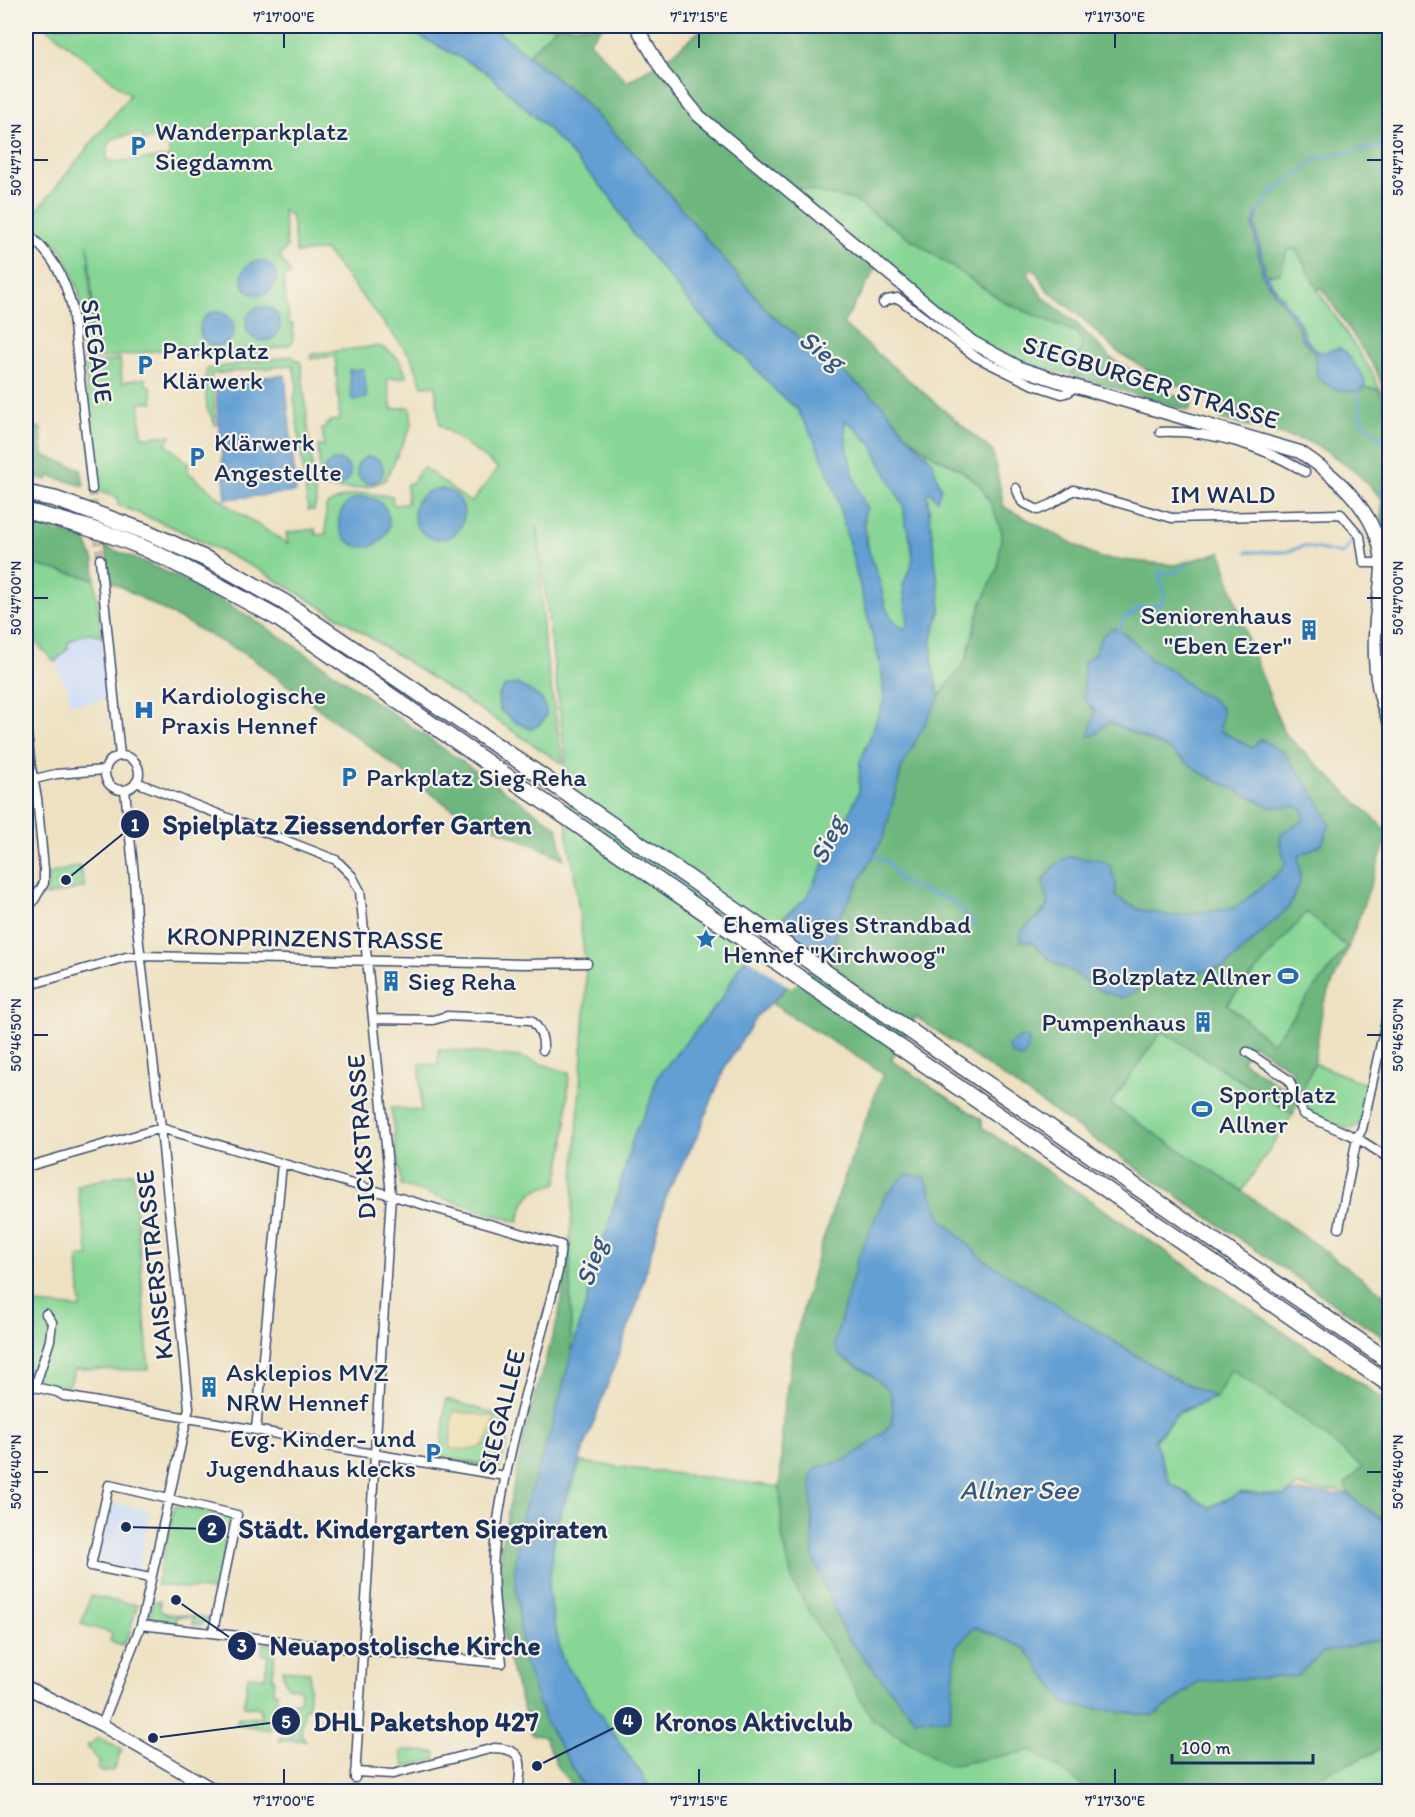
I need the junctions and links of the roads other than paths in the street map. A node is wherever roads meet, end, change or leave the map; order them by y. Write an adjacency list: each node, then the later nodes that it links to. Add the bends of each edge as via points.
1 (636, 26): 4 (main road, SIEGBURGER STRASSE, via 663,72 699,116 972,342 1022,369)
2 (26, 232): 9 (street, SIEGAUE, via 56,263 66,283)
3 (883, 303): 4 (street, via 898,298 976,357 1031,384 1062,393)
4 (1074, 386): 5 (main road, SIEGBURGER STRASSE)
5 (1205, 429): 6 (street); 7 (street, via 1279,456); 12 (main road, SIEGBURGER STRASSE, via 1300,452 1325,468 1350,492)
6 (1160, 432)
7 (1305, 472)
8 (1016, 488): 14 (street, IM WALD, via 1022,502 1038,510 1074,490 1173,518 1341,514 1360,536 1364,562)
9 (92, 489)
10 (26, 493): 39 (highway, via 147,532 284,602)
11 (26, 511): 40 (highway, via 142,548 269,614)
12 (1384, 549): 14 (main road, SIEGBURGER STRASSE)
13 (100, 559): 17 (street)
14 (1382, 563): 15 (main road, SIEGBURGER STRASSE, via 1375,669)
15 (1389, 723)
16 (26, 726): 19 (street)
17 (120, 756): 18 (street, via 111,759); 20 (street, via 129,757 136,764)
18 (105, 770): 19 (street); 21 (street, via 110,785)
19 (29, 780): 22 (street, via 38,798 44,883 33,902)
20 (136, 782): 21 (street); 24 (street, DICKSTRASSE, via 336,860 360,891)
21 (125, 790): 23 (street, KAISERSTRASSE)
22 (26, 904)
23 (141, 956): 24 (street, KRONPRINZENSTRASSE); 26 (street, KRONPRINZENSTRASSE); 31 (street, KAISERSTRASSE)
24 (368, 960): 25 (street, KRONPRINZENSTRASSE); 28 (street, DICKSTRASSE)
25 (587, 963)
26 (26, 986)
27 (1389, 1003): 32 (street)
28 (374, 1019): 29 (street, via 433,1020 447,1016 531,1020 540,1029); 36 (street, DICKSTRASSE)
29 (543, 1050)
30 (1247, 1052): 32 (street, via 1289,1080 1303,1114)
31 (161, 1128): 34 (street); 35 (street); 42 (street, KAISERSTRASSE)
32 (1357, 1138): 33 (street); 37 (street)
33 (1389, 1159)
34 (282, 1164): 36 (street); 43 (street)
35 (26, 1167)
36 (391, 1195): 44 (street, DICKSTRASSE); 45 (street, SIEGALLEE, via 561,1245 558,1271)
37 (1339, 1228)
38 (46, 1314): 41 (street, via 52,1322 50,1340)
39 (1389, 1362)
40 (1389, 1385)
41 (30, 1386): 42 (street, via 64,1396)
42 (187, 1418): 43 (street); 46 (street, KAISERSTRASSE)
43 (256, 1430): 44 (street)
44 (375, 1454): 45 (street); 50 (street, DICKSTRASSE)
45 (505, 1476): 50 (street, SIEGALLEE, via 494,1555 502,1662)
46 (167, 1500): 47 (street, KAISERSTRASSE); 47 (street, via 109,1485 91,1566); 49 (street, via 237,1515)
47 (150, 1578): 48 (street, KAISERSTRASSE)
48 (141, 1625): 49 (street); 52 (street, KAISERSTRASSE)
49 (213, 1631): 50 (street)
50 (361, 1650): 54 (street, DICKSTRASSE, via 355,1775 393,1774 494,1748 509,1748 519,1758)
51 (26, 1687): 52 (main road)
52 (102, 1725): 53 (main road)
53 (217, 1791)
54 (518, 1791)

